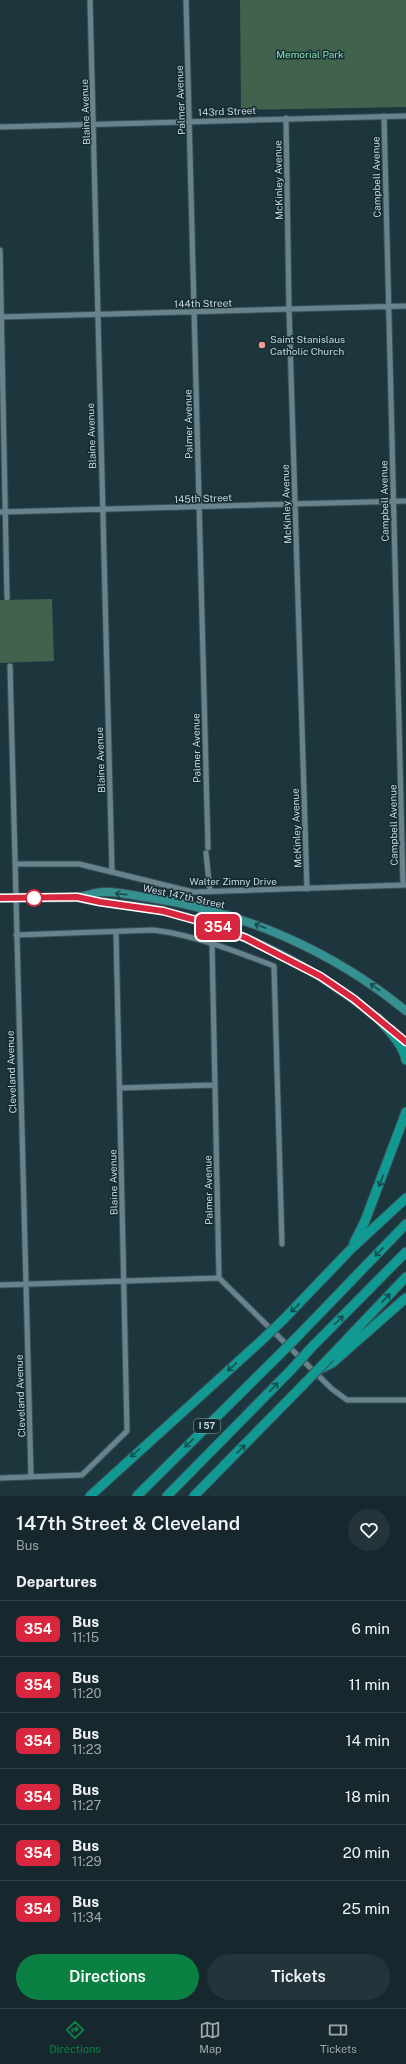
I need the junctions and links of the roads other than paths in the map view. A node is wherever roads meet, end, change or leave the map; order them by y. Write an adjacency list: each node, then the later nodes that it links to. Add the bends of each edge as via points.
1 (90, 0): 7 (street, Blaine Avenue)
2 (186, 0): 6 (street, Palmer Avenue)
3 (384, 116): 4 (street, 143rd Street); 5 (street, 143rd Street); 11 (street, Campbell Avenue)
4 (406, 116)
5 (286, 118): 6 (street, 143rd Street); 12 (street, McKinley Avenue)
6 (190, 122): 7 (street, 143rd Street); 13 (street, Palmer Avenue)
7 (94, 123): 8 (street, 143rd Street); 14 (street, Blaine Avenue)
8 (0, 127)
9 (0, 250): 15 (street)
10 (406, 306): 11 (street, 144th Street)
11 (388, 307): 12 (street, 144th Street); 17 (street, Campbell Avenue)
12 (289, 309): 13 (street, 144th Street); 18 (street, McKinley Avenue)
13 (194, 312): 14 (street, 144th Street); 19 (street, Palmer Avenue)
14 (97, 314): 15 (street, 144th Street); 20 (street, Blaine Avenue)
15 (1, 317): 22 (street)
16 (406, 501): 17 (street, 145th Street)
17 (393, 502): 18 (street, 145th Street); 27 (street, Campbell Avenue)
18 (296, 504): 19 (street, 145th Street); 28 (street, McKinley Avenue)
19 (199, 507): 20 (street, 145th Street); 29 (street, Palmer Avenue)
20 (102, 510): 22 (street, 145th Street); 26 (street, Blaine Avenue)
21 (0, 512): 22 (street, 145th Street)
22 (6, 512): 23 (street)
23 (7, 598)
24 (10, 666): 25 (street, Cleveland Avenue)
25 (14, 864): 26 (street, Walter Zimny Drive, via 79,864); 32 (street, Cleveland Avenue)
26 (112, 872): 29 (street, Walter Zimny Drive, via 193,892)
27 (405, 885): 28 (street, Walter Zimny Drive)
28 (307, 889): 29 (street, Walter Zimny Drive)
29 (210, 891)
30 (77, 897): 32 (main road, West 147th Street); 36 (main road, West 147th Street, one-way to 30, via 355,973 311,948 252,923 222,913 154,898 102,892); 37 (main road, West 147th Street, via 163,911 246,938 320,976)
31 (0, 898): 32 (main road, West 147th Street)
32 (15, 898): 34 (street, Cleveland Avenue)
33 (116, 932): 34 (street); 35 (street, via 165,932); 41 (street, Blaine Avenue)
34 (16, 935): 51 (street, Cleveland Avenue)
35 (212, 943): 40 (street, Palmer Avenue); 45 (street, via 274,966)
36 (406, 1010)
37 (378, 1018): 38 (main road, West 147th Street); 39 (highway, via 400,1046)
38 (406, 1042)
39 (406, 1060)
40 (214, 1085): 41 (street); 49 (street, Palmer Avenue)
41 (120, 1088): 50 (street, Blaine Avenue)
42 (406, 1112): 46 (highway, one-way to 46, via 368,1214)
43 (406, 1198): 46 (highway)
44 (406, 1224): 61 (highway, I 57, one-way to 61, bridge)
45 (282, 1244)
46 (351, 1249): 58 (highway, one-way to 58, bridge, via 261,1341)
47 (406, 1252): 62 (highway, I 57, one-way to 47, bridge)
48 (406, 1277): 54 (highway, one-way to 48)
49 (219, 1278): 50 (street); 55 (street, via 332,1389 347,1400)
50 (124, 1281): 51 (street); 56 (street, Blaine Avenue, via 127,1431 82,1475)
51 (26, 1284): 52 (street); 56 (street, Cleveland Avenue)
52 (0, 1285)
53 (406, 1298): 54 (highway)
54 (331, 1360): 63 (highway, one-way to 54, bridge, via 317,1370)
55 (406, 1400)
56 (31, 1477): 57 (street)
57 (0, 1478)
58 (100, 1485): 59 (highway); 60 (highway)
59 (84, 1496)
60 (90, 1496)
61 (137, 1496)
62 (167, 1496)
63 (194, 1496)

